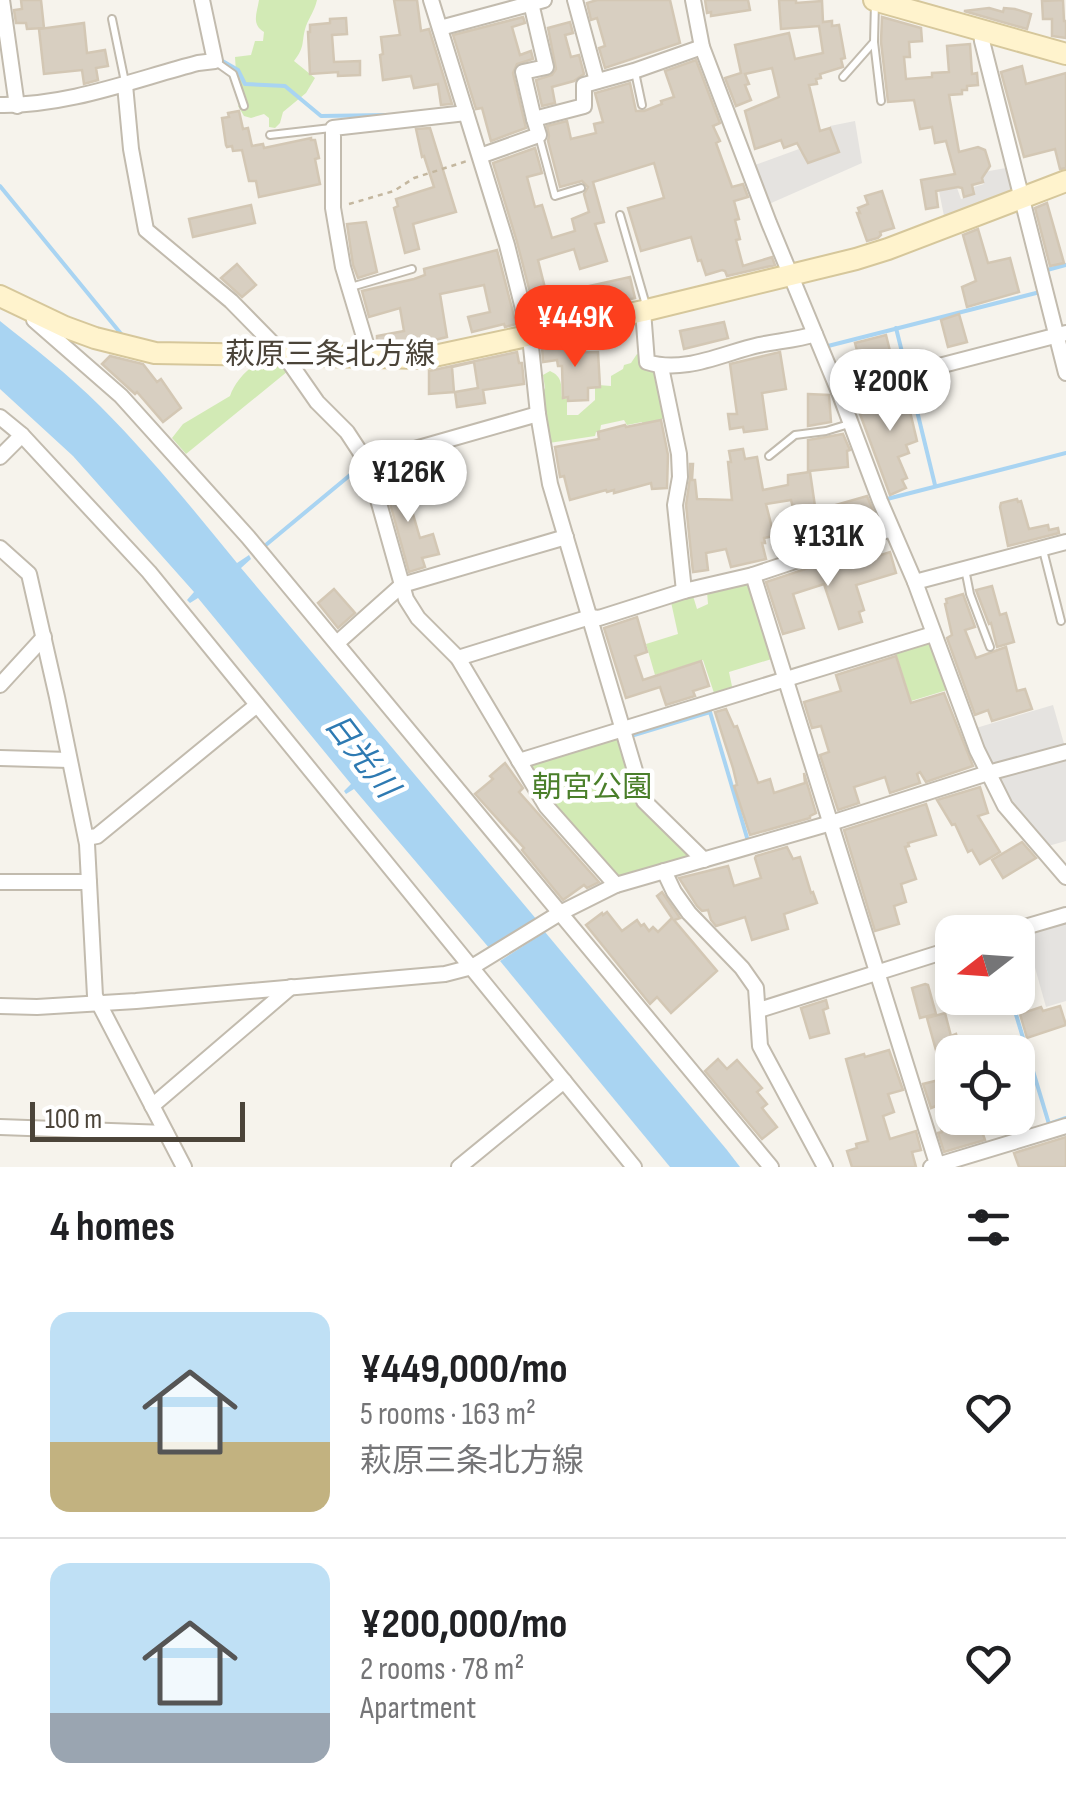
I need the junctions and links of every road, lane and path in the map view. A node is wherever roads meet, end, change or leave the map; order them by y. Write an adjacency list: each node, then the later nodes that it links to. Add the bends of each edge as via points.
1 (2, 0): 22 (street)
2 (202, 0): 14 (street)
3 (431, 0): 9 (street)
4 (575, 0): 17 (street)
5 (693, 0): 12 (street)
6 (875, 0): 10 (main road); 11 (lane)
7 (537, 2): 9 (street); 25 (street, via 546,67 523,72)
8 (112, 20): 18 (lane)
9 (440, 28): 24 (street)
10 (981, 30): 13 (main road); 32 (street)
11 (874, 42): 16 (lane); 19 (lane)
12 (702, 47): 15 (street); 36 (street)
13 (1066, 54)
14 (215, 61): 18 (street); 23 (lane, via 233,74)
15 (634, 71): 17 (street); 20 (lane)
16 (843, 77)
17 (596, 81): 25 (street, via 584,85 584,106)
18 (125, 85): 22 (street); 43 (street, via 146,230 232,300)
19 (881, 101)
20 (642, 105)
21 (0, 106): 22 (street)
22 (17, 106)
23 (244, 106)
24 (466, 114): 26 (street); 29 (street)
25 (534, 120): 28 (street)
26 (333, 128): 27 (lane); 33 (street)
27 (270, 135)
28 (539, 135): 29 (street); 31 (lane, via 555,196)
29 (480, 156): 33 (path); 42 (street)
30 (1066, 181): 32 (main road, 萩原三条北方線)
31 (581, 188)
32 (1022, 197): 36 (main road, 萩原三条北方線, via 888,249); 41 (street)
33 (333, 208): 37 (street)
34 (620, 215): 39 (lane)
35 (412, 269): 37 (lane)
36 (792, 275): 39 (main road, 萩原三条北方線); 40 (street)
37 (350, 288): 44 (street)
38 (4, 299): 43 (main road, 萩原三条北方線, via 65,328 156,353); 69 (street, via 121,396)
39 (645, 310): 42 (main road, 萩原三条北方線); 45 (street, via 648,362)
40 (815, 334): 45 (street); 47 (street)
41 (1061, 334): 46 (street); 47 (street)
42 (530, 337): 44 (main road, 萩原三条北方線, via 425,358); 48 (street)
43 (285, 356): 44 (main road, 萩原三条北方線); 54 (street)
44 (370, 357)
45 (661, 366): 64 (street, via 679,454 675,506)
46 (1066, 374)
47 (839, 392): 50 (street)
48 (538, 414): 54 (street); 56 (street)
49 (0, 416): 51 (street)
50 (850, 423): 52 (lane, via 795,434); 55 (street)
51 (22, 436): 53 (street); 74 (street, via 149,572)
52 (769, 456)
53 (0, 457)
54 (368, 464): 63 (street)
55 (892, 530): 61 (street); 62 (street)
56 (566, 537): 63 (street); 65 (street)
57 (1066, 542): 58 (street)
58 (1042, 548): 60 (street); 66 (lane)
59 (2, 555): 68 (street, via 29,574)
60 (965, 568): 62 (street); 70 (lane)
61 (753, 574): 64 (street); 72 (street)
62 (914, 582): 67 (street)
63 (402, 585): 69 (street); 71 (street, via 418,618)
64 (684, 592): 65 (street)
65 (590, 618): 71 (street); 75 (street)
66 (1061, 621)
67 (933, 634): 72 (street); 80 (street)
68 (44, 637): 73 (street); 78 (street)
69 (337, 642): 89 (street)
70 (990, 647)
71 (458, 658): 79 (street)
72 (786, 679): 75 (street); 81 (street)
73 (0, 685)
74 (256, 705): 82 (street, via 97,836); 93 (street)
75 (624, 731): 79 (street); 83 (street, via 644,801)
76 (1066, 752): 80 (street)
77 (0, 758): 78 (street)
78 (69, 760): 82 (street)
79 (520, 761): 88 (street, via 546,806)
80 (988, 773): 81 (street); 85 (street, via 1006,806)
81 (831, 823): 83 (street); 94 (street)
82 (86, 838): 87 (street)
83 (704, 860): 84 (street)
84 (664, 872): 88 (street); 98 (street, via 689,914 750,978)
85 (1066, 877)
86 (0, 882): 87 (street)
87 (89, 882): 96 (street, via 95,996)
88 (616, 885): 89 (street)
89 (560, 913): 93 (street); 109 (street)
90 (1066, 915): 91 (street)
91 (1035, 924)
92 (935, 954): 94 (street)
93 (472, 967): 95 (street); 99 (street)
94 (878, 972): 98 (street); 104 (street)
95 (291, 988): 96 (street); 100 (street)
96 (103, 1003): 97 (street); 100 (street)
97 (0, 1006)
98 (759, 1010): 110 (street, via 760,1046)
99 (564, 1081): 107 (street); 108 (street)
100 (156, 1103): 103 (street); 106 (street)
101 (1066, 1126): 104 (street)
102 (0, 1127): 103 (street)
103 (166, 1133): 105 (street)
104 (935, 1166)
105 (184, 1167)
106 (193, 1167)
107 (460, 1167)
108 (634, 1167)
109 (771, 1167)
110 (825, 1167)

